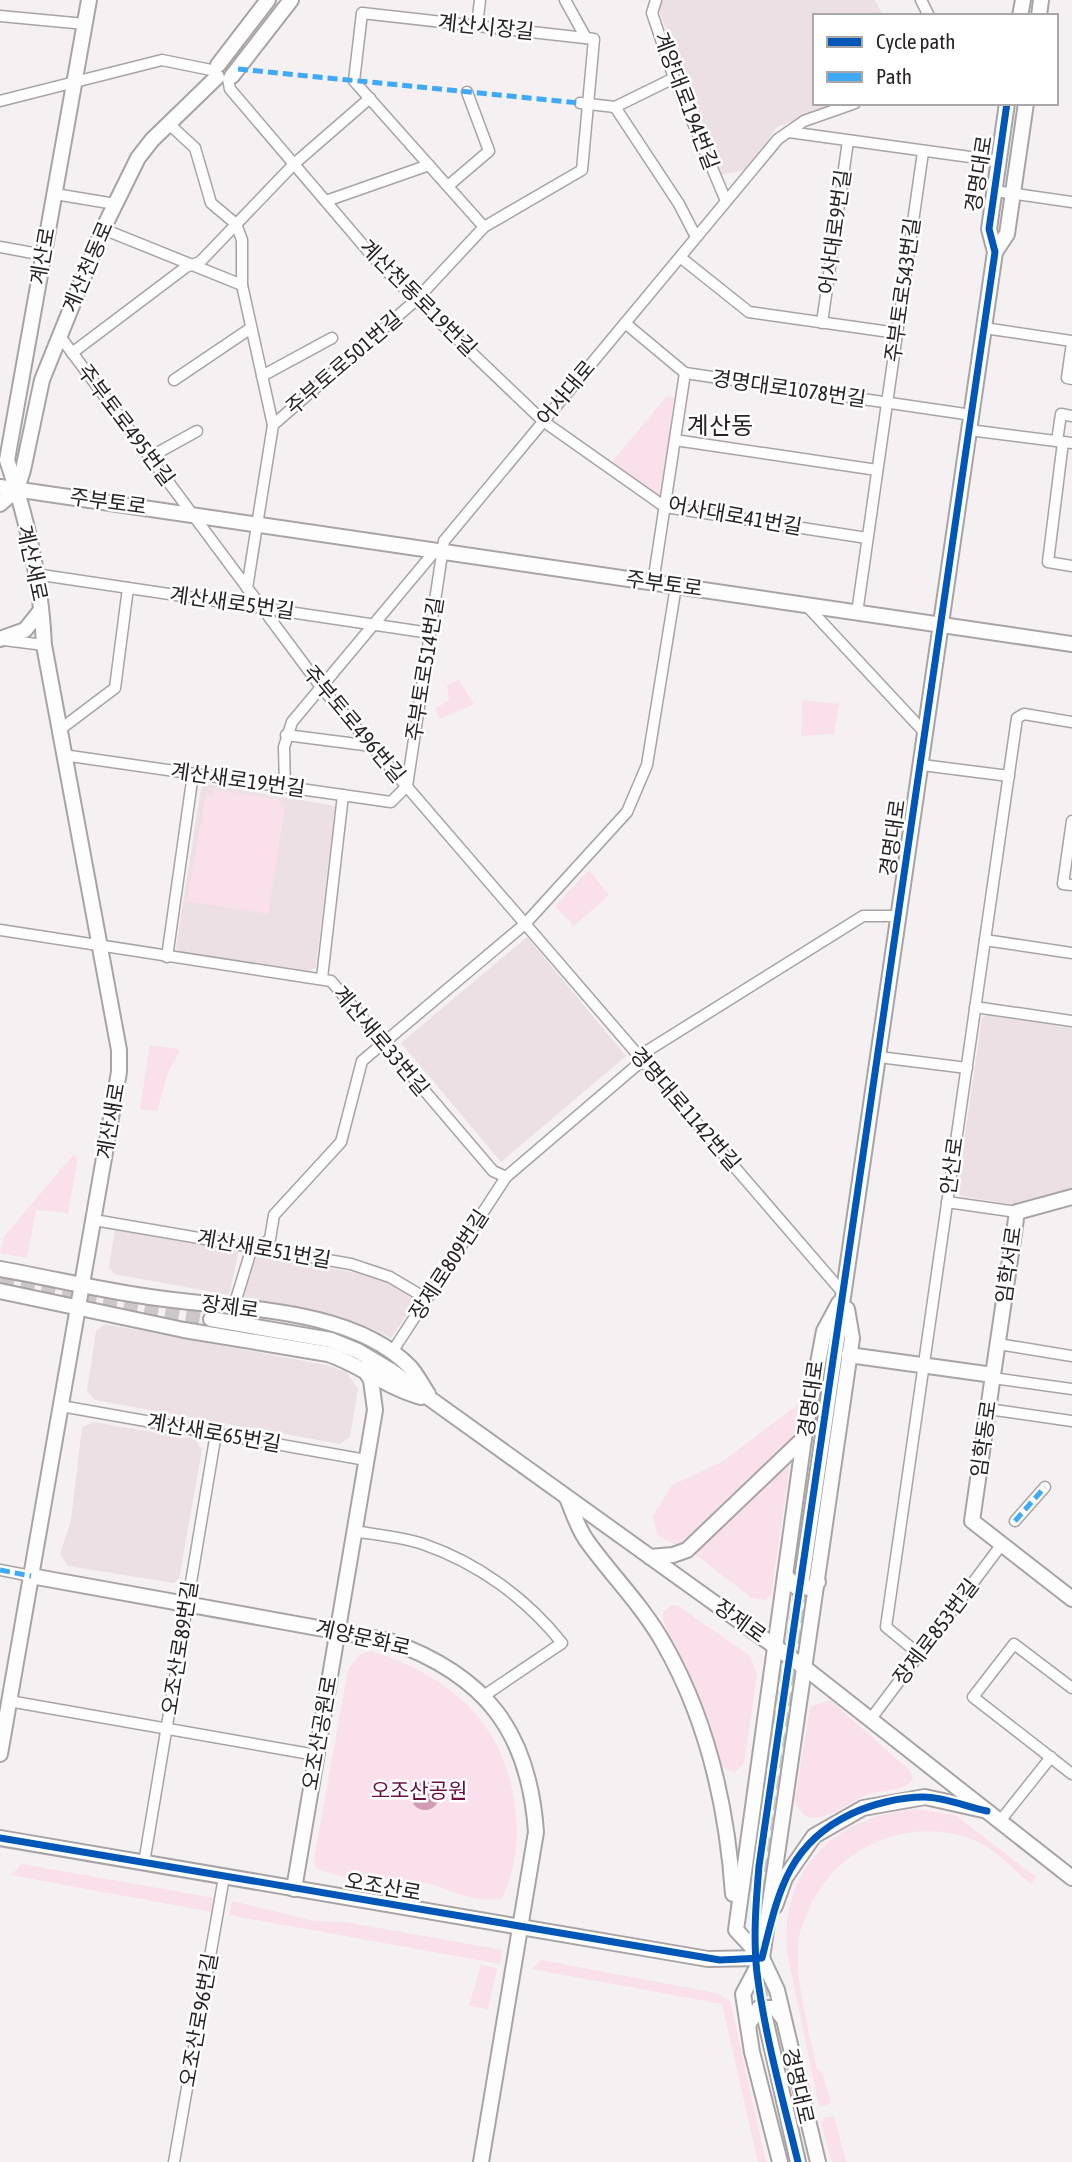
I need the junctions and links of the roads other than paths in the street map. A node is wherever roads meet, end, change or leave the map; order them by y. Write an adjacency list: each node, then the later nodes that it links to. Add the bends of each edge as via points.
1 (89, 0): 8 (street, 계산로)
2 (268, 0): 11 (street, 계산천동로)
3 (291, 0): 11 (street, 계산천동로)
4 (480, 0): 9 (street)
5 (565, 0): 10 (street)
6 (656, 0): 12 (street, 계양대로194번길, via 652,13)
7 (0, 16): 8 (street)
8 (85, 24): 13 (street, 계산로)
9 (477, 26): 10 (street, 계산시장길); 15 (street, 계산시장길, via 362,13 354,80)
10 (586, 38): 17 (street, via 594,39)
11 (222, 74): 13 (street, via 162,60); 22 (street, 계산천동로); 27 (street, 계산천동로19번길)
12 (674, 78): 21 (street); 34 (street, 계양대로194번길)
13 (75, 80): 16 (street); 31 (street, 계산로)
14 (467, 92): 29 (street, via 489,150)
15 (370, 98): 27 (street); 28 (street, 계산시장길)
16 (0, 101)
17 (585, 104): 21 (street); 38 (street, 주부토로501번길, via 582,170)
18 (849, 105): 23 (street, 어사대로, via 804,121)
19 (1007, 105): 26 (street, 경명대로)
20 (1026, 105): 32 (street, 경명대로)
21 (615, 107): 40 (street)
22 (169, 124): 36 (street, 계산천동로, via 144,148); 37 (street, via 195,148 211,203)
23 (789, 132): 24 (street); 34 (street, 어사대로)
24 (848, 141): 25 (street); 49 (street, 어사대로9번길)
25 (923, 152): 26 (street); 52 (street, 주부토로543번길)
26 (999, 161): 30 (street, 경명대로)
27 (294, 164): 33 (street, 계산천동로19번길); 37 (street)
28 (429, 164): 29 (street, 계산시장길); 33 (street)
29 (448, 186): 38 (street)
30 (995, 191): 32 (street); 42 (street, 경명대로, via 989,229)
31 (55, 194): 36 (street); 43 (street, 계산로)
32 (1013, 194): 35 (street); 42 (street, 경명대로, via 1007,234)
33 (326, 201): 47 (street, 계산천동로19번길)
34 (726, 201): 40 (street, 어사대로)
35 (1072, 202)
36 (115, 204): 39 (street, 계산천동로)
37 (236, 224): 45 (street, via 201,262); 46 (street, via 242,240)
38 (484, 227): 47 (street, 주부토로501번길)
39 (103, 229): 45 (street); 53 (street, 계산천동로)
40 (696, 237): 44 (street, 어사대로)
41 (0, 247): 43 (street)
42 (995, 252): 51 (street, 경명대로)
43 (44, 255): 73 (street, 계산로, via 7,460)
44 (680, 257): 48 (street, 어사대로); 49 (street, via 748,312)
45 (192, 265): 46 (street); 56 (street)
46 (242, 285): 50 (street)
47 (416, 300): 64 (street, 계산천동로19번길); 65 (street, 주부토로501번길)
48 (625, 323): 57 (street, 경명대로1078번길); 64 (street, 어사대로)
49 (822, 323): 52 (street)
50 (251, 328): 58 (street); 60 (street)
51 (984, 328): 55 (street); 62 (street, 경명대로)
52 (897, 333): 61 (street, 주부토로543번길)
53 (59, 335): 56 (street, 주부토로495번길); 73 (street, 계산천동로, via 42,380)
54 (332, 338): 58 (street)
55 (1072, 342): 59 (street, via 1067,378)
56 (72, 353): 70 (street, 주부토로495번길)
57 (685, 373): 61 (street, 경명대로1078번길); 68 (street)
58 (262, 376): 65 (street)
59 (1072, 379)
60 (174, 380)
61 (887, 402): 62 (street, 경명대로1078번길); 71 (street, 주부토로543번길)
62 (972, 415): 66 (street, 경명대로)
63 (1072, 416): 69 (street, via 1061,414)
64 (543, 421): 75 (street, 어사대로41번길); 79 (street, 어사대로)
65 (272, 425): 77 (street, 주부토로501번길)
66 (969, 430): 69 (street); 90 (street, 경명대로)
67 (197, 431): 70 (street)
68 (675, 440): 71 (street); 75 (street)
69 (1064, 442): 80 (street, via 1048,562)
70 (150, 457): 76 (street, 주부토로495번길)
71 (877, 470): 78 (street, 주부토로543번길)
72 (0, 487): 73 (street, 주부토로)
73 (17, 489): 74 (street); 76 (street, 주부토로); 81 (street, 계산새로)
74 (0, 503)
75 (664, 508): 78 (street, 어사대로41번길); 82 (street)
76 (193, 515): 77 (street, 주부토로); 85 (street, 주부토로496번길)
77 (257, 524): 79 (street, 주부토로); 85 (street)
78 (867, 538): 89 (street, 주부토로543번길)
79 (439, 551): 82 (street, 주부토로); 91 (street); 92 (street, 주부토로514번길)
80 (1072, 566)
81 (34, 574): 84 (street, 계산새로5번길); 88 (street, 계산새로)
82 (653, 583): 83 (street, 주부토로)
83 (676, 586): 86 (street, 주부토로); 112 (street, via 647,765 637,794 627,812)
84 (128, 587): 87 (street, 계산새로5번길); 98 (street, via 115,688)
85 (247, 588): 87 (street, 주부토로496번길)
86 (805, 605): 89 (street, 주부토로); 99 (street)
87 (261, 607): 91 (street, 계산새로5번길); 96 (street, 주부토로496번길)
88 (42, 609): 93 (street, via 26,630); 95 (street, 계산새로)
89 (857, 612): 90 (street, 주부토로)
90 (942, 623): 94 (street, 주부토로); 99 (street, 경명대로)
91 (374, 624): 92 (street, 계산새로5번길); 96 (street)
92 (430, 632): 106 (street, 주부토로514번길)
93 (0, 639): 95 (street)
94 (1072, 644)
95 (44, 645): 98 (street, 계산새로)
96 (321, 687): 100 (street); 101 (street, 주부토로496번길)
97 (1072, 722): 105 (street, 안산로, via 1024,714 1017,718)
98 (58, 732): 102 (street, 계산새로)
99 (926, 734): 103 (street, 경명대로)
100 (286, 736): 101 (street); 107 (street)
101 (372, 746): 106 (street, 주부토로496번길)
102 (63, 755): 104 (street, 계산새로19번길); 115 (street, 계산새로)
103 (922, 765): 105 (street); 111 (street, 경명대로)
104 (193, 774): 107 (street, 계산새로19번길); 117 (street)
105 (1009, 776): 114 (street, 안산로)
106 (407, 786): 108 (street, 계산새로19번길, via 391,802); 112 (street, 주부토로496번길)
107 (285, 787): 108 (street, 계산새로19번길)
108 (343, 795): 118 (street)
109 (1072, 821): 110 (street)
110 (1068, 885)
111 (900, 916): 122 (street, 경명대로); 123 (street, 장제로809번길, via 863,916 647,1051)
112 (525, 924): 121 (street); 123 (street, 경명대로1142번길)
113 (0, 930): 115 (street, 계산새로33번길)
114 (985, 940): 116 (street); 119 (street, 안산로)
115 (100, 947): 117 (street, 계산새로33번길); 129 (street, 계산새로, via 120,1072)
116 (1072, 953)
117 (167, 957): 118 (street, 계산새로33번길)
118 (322, 978): 121 (street, 계산새로33번길, via 331,981)
119 (975, 1007): 120 (street); 124 (street, 안산로)
120 (1072, 1021)
121 (383, 1043): 125 (street, 계산새로33번길, via 493,1171); 130 (street, via 362,1061 341,1142 274,1215 270,1239)
122 (879, 1057): 124 (street); 134 (street, 경명대로)
123 (643, 1060): 125 (street, 장제로809번길); 134 (street, 경명대로1142번길)
124 (967, 1068): 127 (street, 안산로)
125 (506, 1177): 135 (street, 장제로809번길)
126 (1072, 1197): 128 (street, 임학서로)
127 (947, 1202): 128 (street); 145 (street, 안산로)
128 (1017, 1212): 141 (street, 임학서로)
129 (94, 1220): 130 (street, 계산새로51번길); 132 (street, 계산새로)
130 (259, 1248): 135 (street, 계산새로51번길, via 372,1269); 137 (street, via 250,1254)
131 (0, 1269): 132 (street, 장제로)
132 (83, 1284): 136 (street, 장제로, via 174,1301); 138 (street, 계산새로)
133 (0, 1291): 138 (street, 장제로)
134 (844, 1294): 143 (street, 경명대로, via 852,1338); 156 (street, 경명대로, via 824,1331); 167 (street, 경명대로)
135 (427, 1299): 142 (street, 장제로809번길)
136 (211, 1302): 137 (street, 장제로); 140 (street, via 182,1306 176,1317)
137 (234, 1306): 142 (street, 장제로, via 346,1328)
138 (78, 1309): 140 (street, 장제로); 151 (street, 계산새로)
139 (211, 1319): 150 (street, 장제로, via 331,1340 390,1370)
140 (184, 1330): 146 (street, 장제로, via 328,1354)
141 (998, 1344): 144 (street); 147 (street, 임학서로)
142 (392, 1352): 150 (street, 장제로, via 411,1368)
143 (849, 1355): 145 (street, 임학동로); 168 (street, 경명대로)
144 (1072, 1356)
145 (923, 1366): 147 (street, 임학동로); 173 (street, 안산로, via 886,1627)
146 (364, 1370): 149 (street, 장제로); 153 (street, via 372,1380)
147 (993, 1377): 148 (street); 152 (street, 임학동로)
148 (1072, 1389)
149 (399, 1391): 150 (street, 장제로); 153 (street, via 387,1395)
150 (432, 1401): 159 (street, 장제로)
151 (61, 1406): 155 (street, 계산새로65번길); 165 (street, 계산새로)
152 (988, 1409): 154 (street); 162 (street, 임학동로, via 972,1521)
153 (375, 1410): 157 (street, 오조산공원로)
154 (1072, 1422)
155 (216, 1433): 157 (street, 계산새로65번길); 170 (street, 오조산로89번길)
156 (804, 1438): 163 (street, via 687,1550); 166 (street, 경명대로)
157 (366, 1460): 161 (street, 오조산공원로)
158 (1045, 1487): 160 (street)
159 (566, 1497): 163 (street, 장제로); 192 (street, via 586,1539 664,1643 690,1700 711,1756 726,1817)
160 (1015, 1521)
161 (354, 1531): 171 (street, 오조산공원로); 176 (street, via 421,1543 486,1574 524,1603 562,1643)
162 (1002, 1544): 169 (street, 임학동로); 173 (street, 장제로853번길)
163 (650, 1557): 172 (street, 장제로)
164 (0, 1570): 165 (street, 계양문화로)
165 (31, 1576): 170 (street, 계양문화로); 177 (street, 계산새로)
166 (785, 1576): 168 (street, via 804,1589); 172 (street, 경명대로)
167 (802, 1579)
168 (818, 1582): 174 (street, 경명대로)
169 (1072, 1599)
170 (187, 1602): 171 (street, 계양문화로); 179 (street, 오조산로89번길)
171 (337, 1630): 176 (street, 계양문화로, via 425,1653); 181 (street, 오조산공원로)
172 (775, 1647): 174 (street, 장제로); 192 (street, 경명대로)
173 (919, 1654): 178 (street, 장제로853번길)
174 (804, 1668): 178 (street, 장제로); 193 (street, 경명대로)
175 (1072, 1688): 182 (street, via 1014,1643 973,1697)
176 (485, 1695): 191 (street, 계양문화로, via 514,1739 534,1798 536,1832)
177 (9, 1701): 179 (street); 180 (street, 계산새로)
178 (870, 1720): 184 (street, 장제로)
179 (166, 1730): 181 (street); 187 (street, 오조산로89번길)
180 (0, 1754)
181 (316, 1755): 190 (street, 오조산공원로)
182 (1051, 1757): 183 (street); 185 (street)
183 (1072, 1774)
184 (987, 1811): 185 (street, 장제로); 193 (street, via 925,1797 863,1808 827,1826 799,1854 785,1878)
185 (1000, 1821): 189 (street, 장제로)
186 (0, 1838): 187 (street, 오조산로)
187 (144, 1863): 188 (street, 오조산로)
188 (224, 1877): 190 (street, 오조산로); 197 (street, 오조산로96번길)
189 (1072, 1878)
190 (294, 1889): 191 (street, 오조산로)
191 (522, 1928): 193 (street, 오조산로, via 708,1959); 198 (street, 계양문화로)
192 (736, 1930): 193 (street, 경명대로)
193 (762, 1958): 195 (street, 경명대로, via 777,1990); 196 (street, 경명대로, via 743,1994)
194 (765, 2018): 200 (street, 경명대로)
195 (783, 2018): 196 (street, via 769,2006 759,2008); 201 (street, 경명대로)
196 (748, 2025): 199 (street, 경명대로)
197 (174, 2162)
198 (481, 2162)
199 (780, 2162)
200 (798, 2162)
201 (818, 2162)

